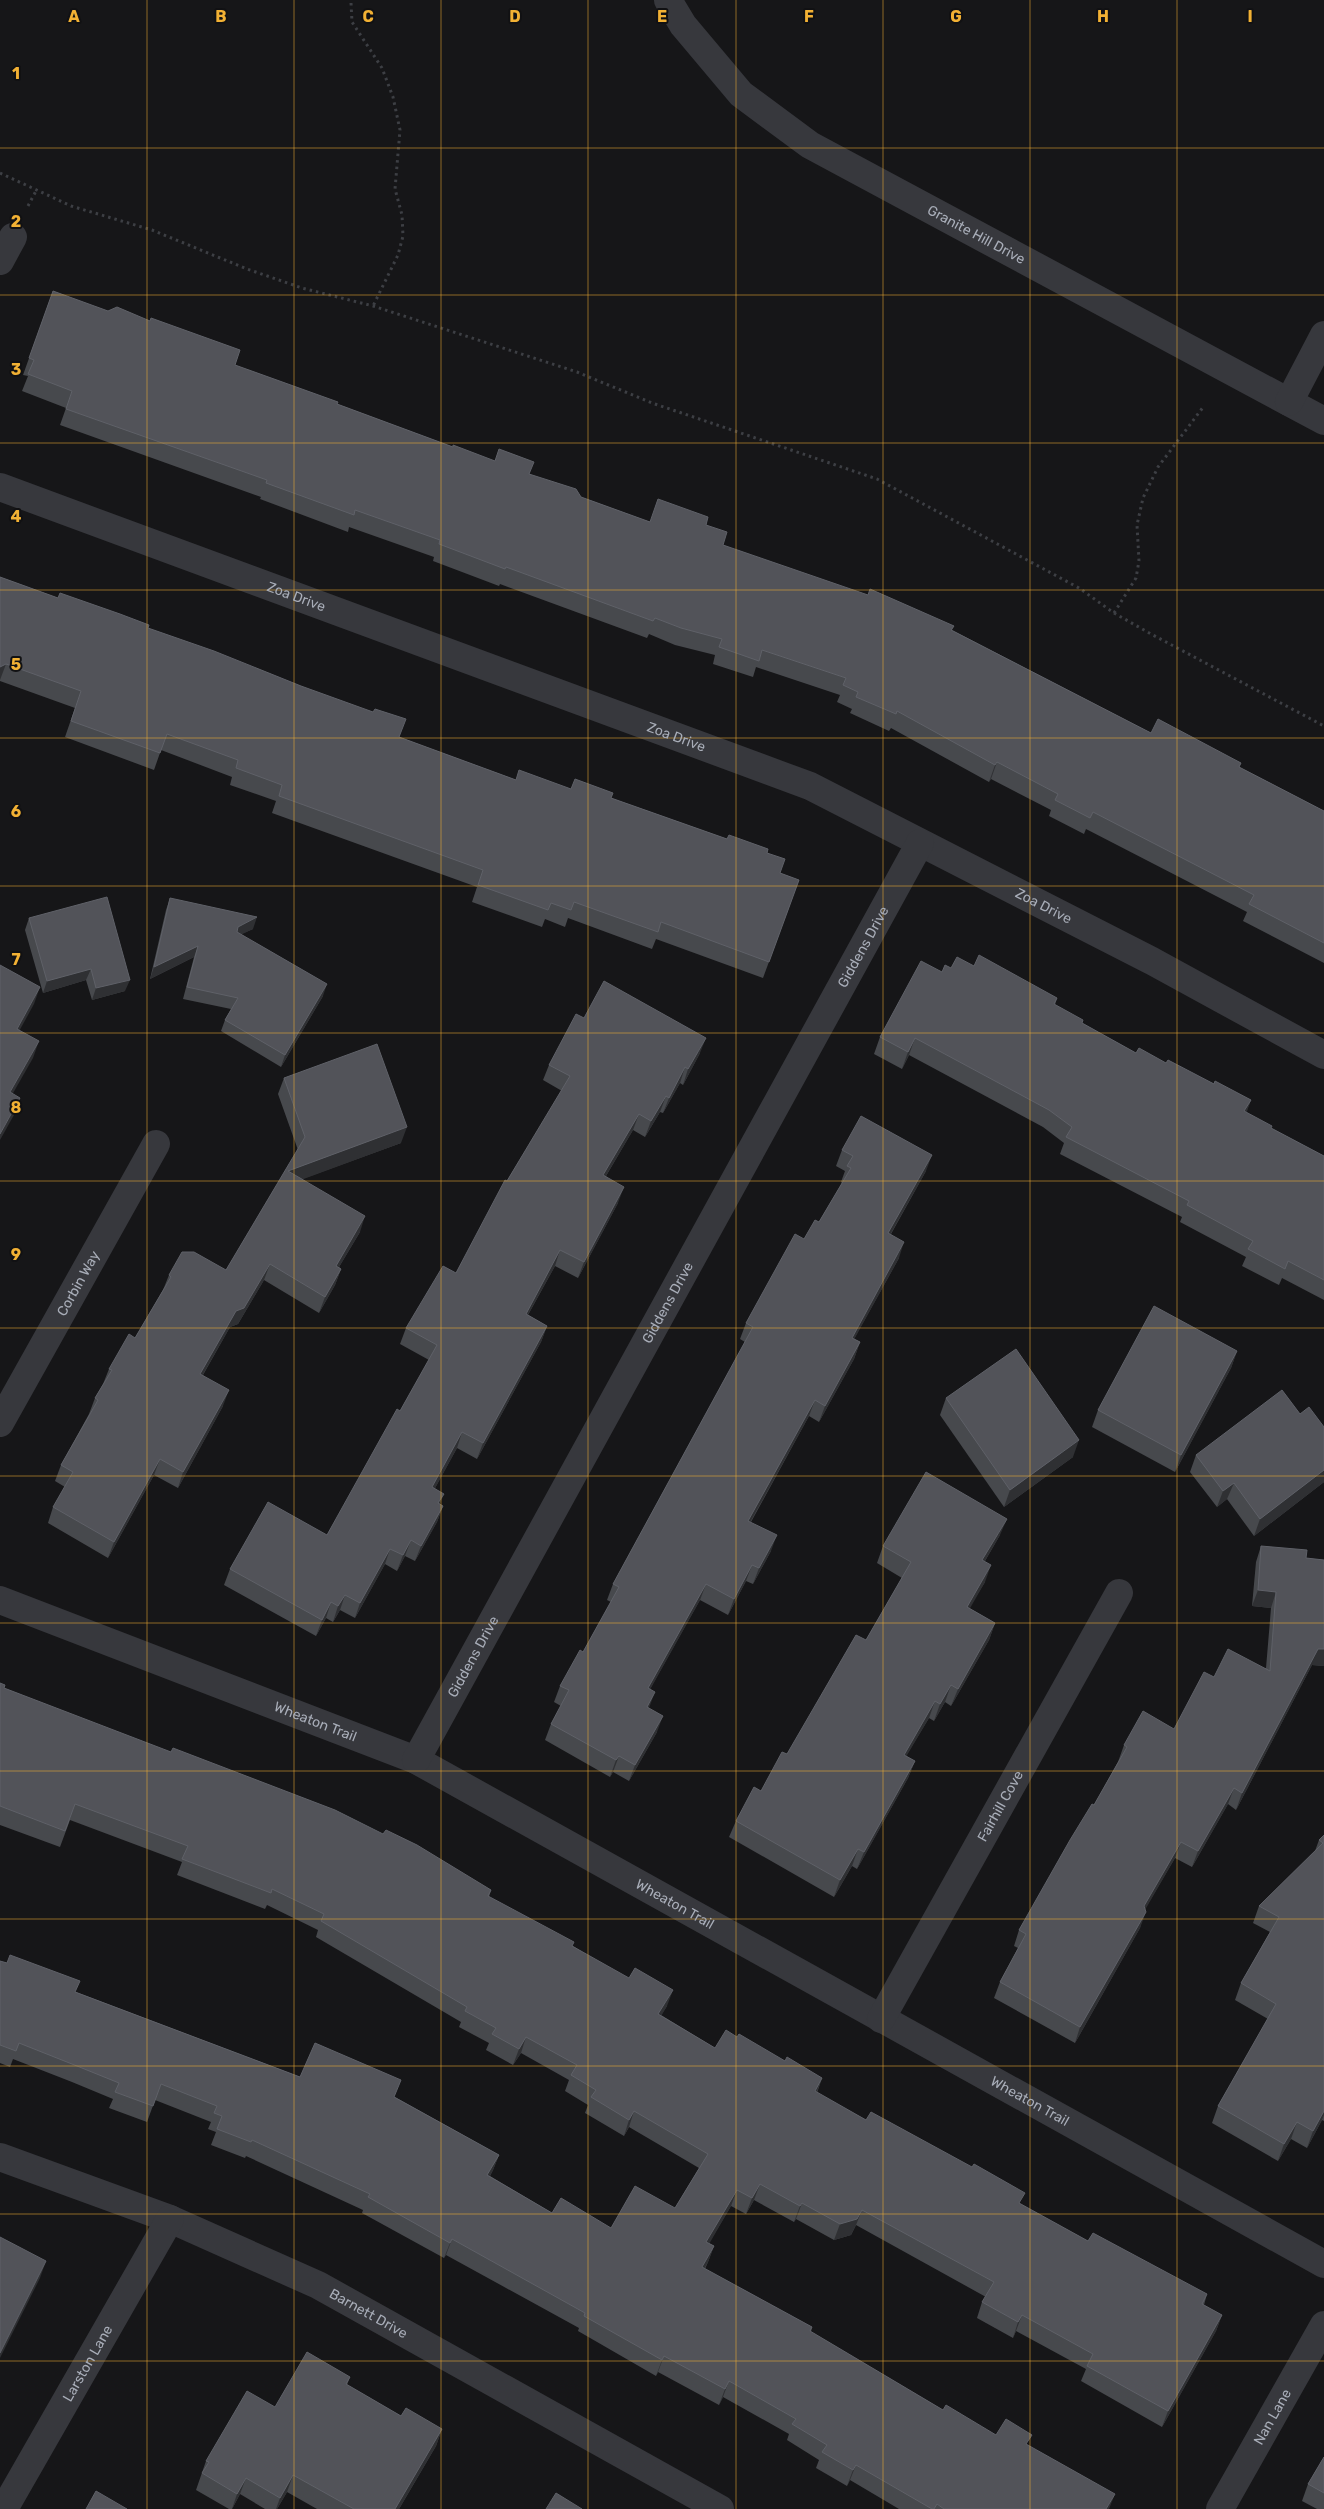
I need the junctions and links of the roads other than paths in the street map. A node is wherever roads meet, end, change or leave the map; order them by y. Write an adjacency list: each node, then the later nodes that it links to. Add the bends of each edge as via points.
1 (668, 0): 5 (street, Granite Hill Drive, via 683,26 741,94 810,145)
2 (13, 237): 3 (street)
3 (0, 261)
4 (1324, 335): 5 (street)
5 (1289, 402): 6 (street, Granite Hill Drive)
6 (1324, 421)
7 (0, 487): 8 (street, Zoa Drive, via 810,786)
8 (920, 843): 9 (street, Zoa Drive, via 1152,961); 14 (street, Giddens Drive)
9 (1324, 1055)
10 (156, 1144): 11 (street, Corbin Way)
11 (0, 1423)
12 (1119, 1593): 15 (street, Fairhill Cove)
13 (0, 1600): 14 (street, Wheaton Trail)
14 (416, 1760): 15 (street, Wheaton Trail)
15 (881, 2019): 18 (street, Wheaton Trail)
16 (0, 2157): 17 (street, Barnett Drive)
17 (170, 2219): 20 (street, Larston Lane); 21 (street, Barnett Drive, via 318,2285)
18 (1324, 2264)
19 (1324, 2325): 22 (street, Nan Lane)
20 (4, 2509)
21 (720, 2509)
22 (1220, 2509)

